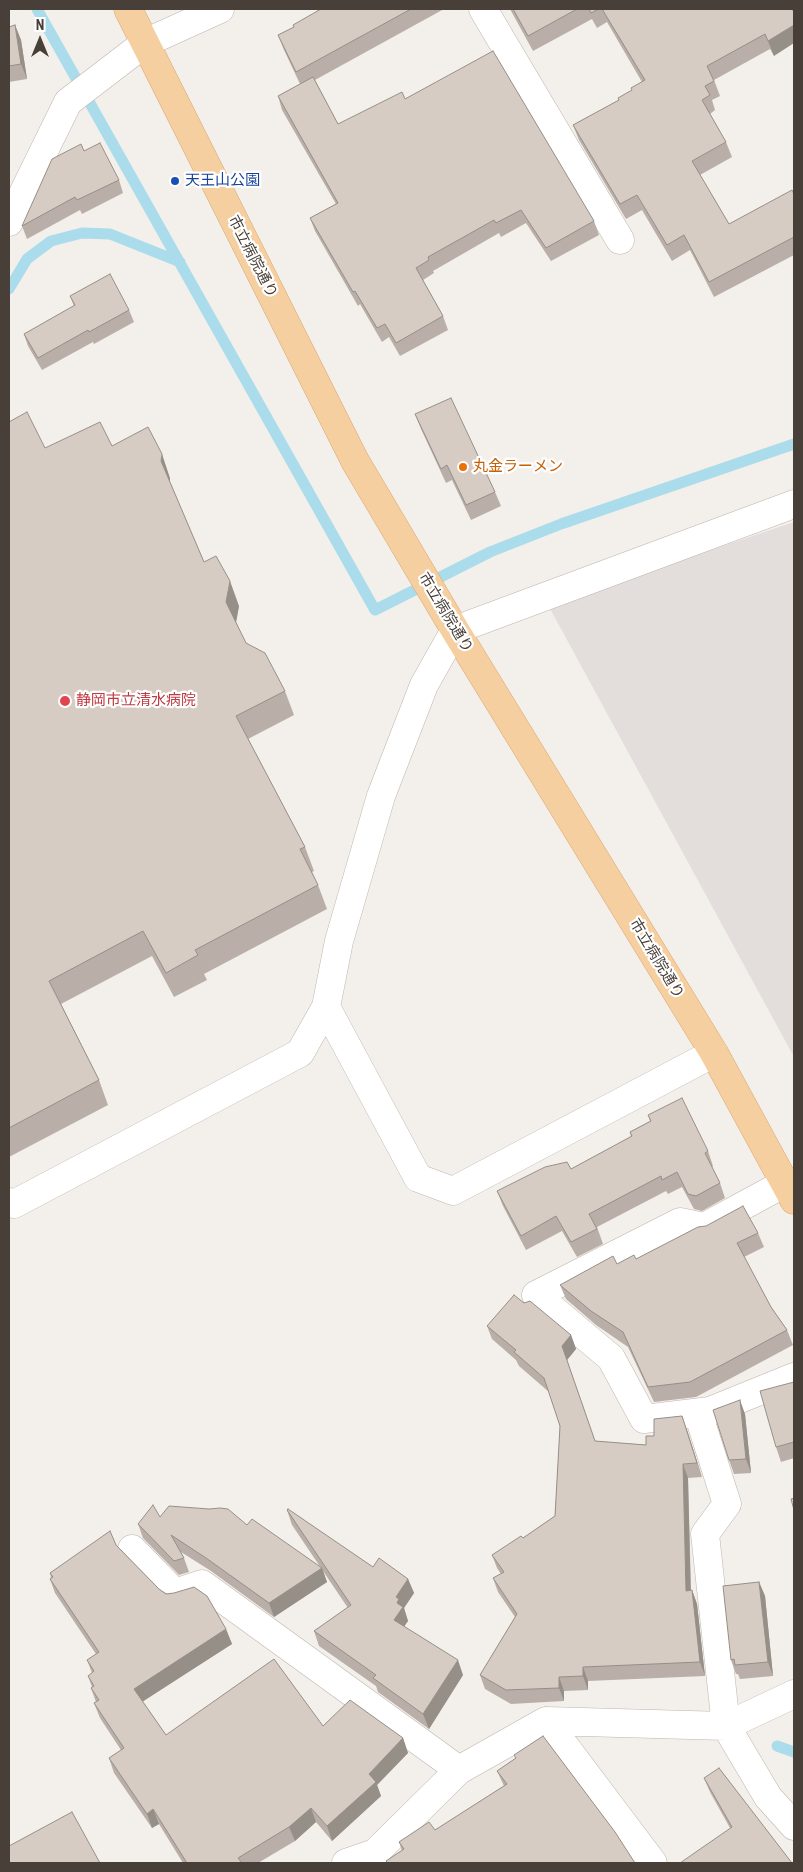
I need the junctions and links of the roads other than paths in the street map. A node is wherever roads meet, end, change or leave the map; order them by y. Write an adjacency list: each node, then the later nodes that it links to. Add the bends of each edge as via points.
1 (128, 9): 4 (main road, 市立病院通り)
2 (220, 9): 4 (street)
3 (483, 9): 6 (street)
4 (145, 43): 5 (street, via 68,102); 8 (main road, 市立病院通り, via 355,461)
5 (9, 222)
6 (620, 240)
7 (794, 504): 8 (street)
8 (455, 630): 9 (street, via 424,685 381,796 339,941); 10 (main road, 市立病院通り)
9 (326, 1007): 10 (street, via 418,1178 453,1191); 12 (street, via 300,1053 14,1204)
10 (714, 1053): 11 (main road, 市立病院通り)
11 (790, 1192): 14 (street, via 704,1227 680,1222 536,1295 611,1358 644,1420)
12 (9, 1202)
13 (794, 1377): 14 (street)
14 (698, 1413): 18 (street, via 728,1504 705,1534)
15 (132, 1550): 19 (street, via 176,1593 202,1584)
16 (794, 1694): 18 (street)
17 (546, 1721): 18 (street); 19 (street); 22 (street)
18 (726, 1726): 20 (street, via 768,1797)
19 (459, 1770): 21 (street, via 375,1853)
20 (794, 1826)
21 (346, 1863)
22 (653, 1863)

